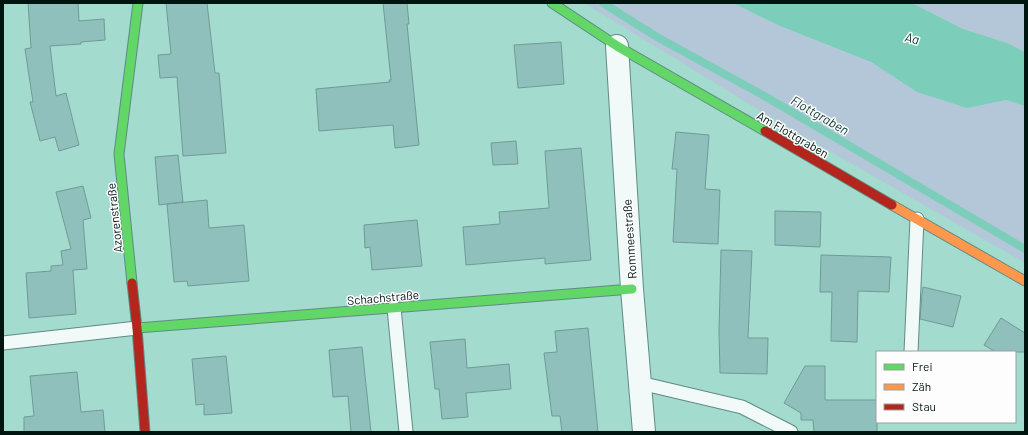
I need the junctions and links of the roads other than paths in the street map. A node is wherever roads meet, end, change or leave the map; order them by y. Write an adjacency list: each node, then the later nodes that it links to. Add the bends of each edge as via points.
1 (138, 3): 8 (street, Azorenstraße, via 120,154)
2 (552, 3): 3 (street, Am Flottgraben)
3 (617, 46): 4 (street, Am Flottgraben); 6 (street, Rommeestraße)
4 (917, 219): 5 (street, Am Flottgraben); 10 (lane)
5 (1025, 281)
6 (632, 289): 7 (street, Schachstraße); 11 (street, Rommeestraße)
7 (394, 308): 8 (street, Schachstraße); 13 (lane)
8 (137, 328): 9 (lane); 12 (street, Azorenstraße)
9 (3, 343)
10 (911, 351)
11 (640, 383): 14 (street, Rommeestraße); 15 (lane, via 742,407)
12 (145, 432)
13 (406, 432)
14 (644, 432)
15 (791, 432)

